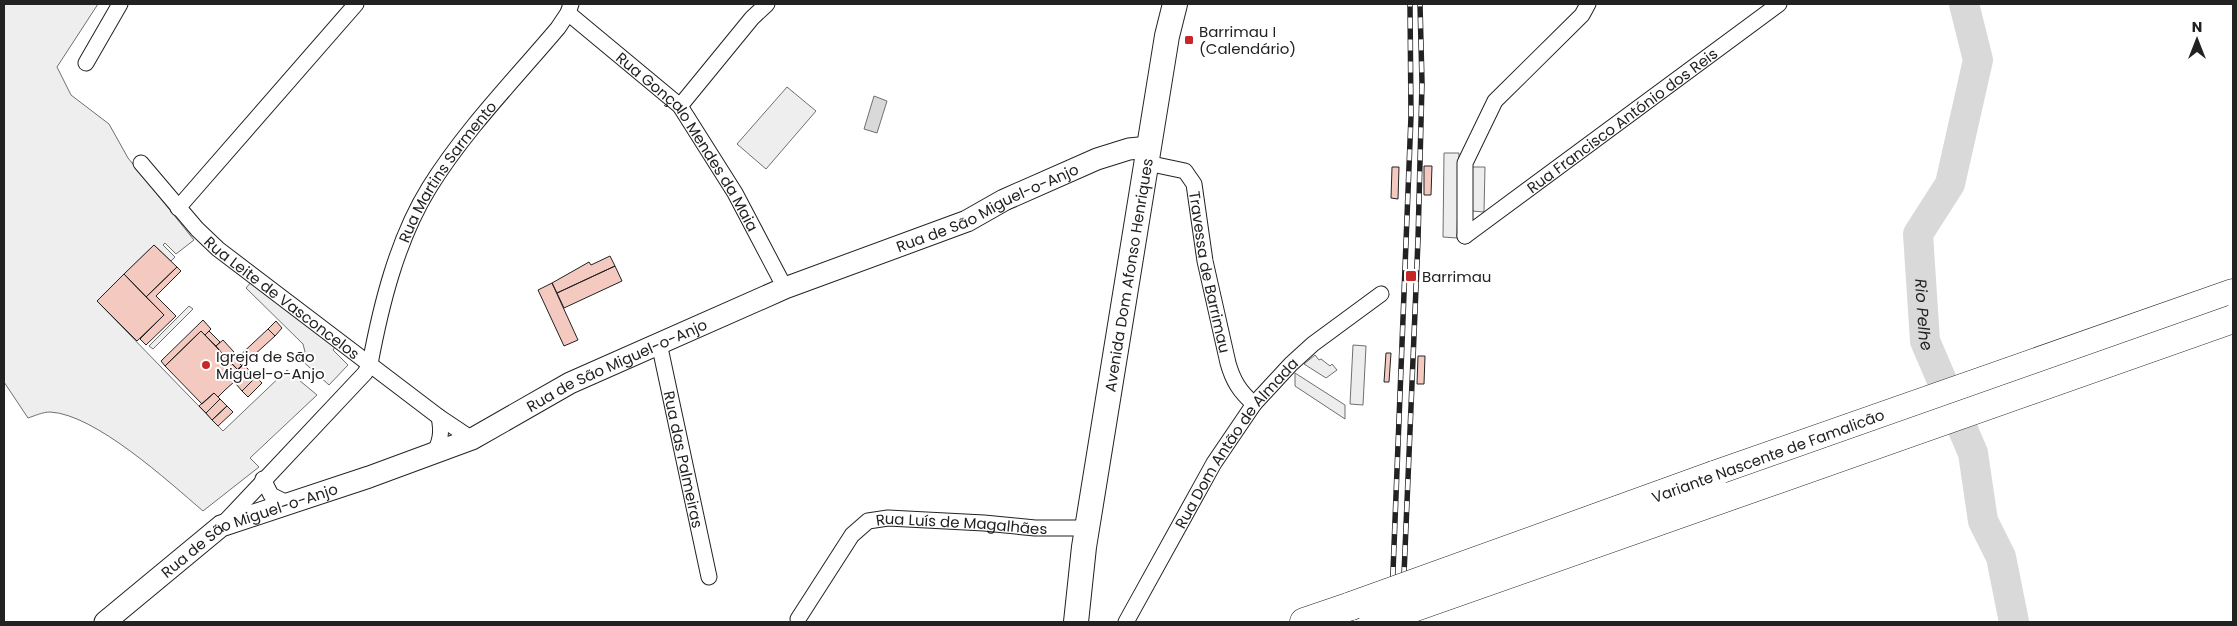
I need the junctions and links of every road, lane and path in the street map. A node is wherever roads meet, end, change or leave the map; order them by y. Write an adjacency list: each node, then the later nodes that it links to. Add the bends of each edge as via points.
1 (120, 4): 8 (street)
2 (356, 4): 12 (street)
3 (766, 4): 9 (street)
4 (1588, 4): 5 (street, Rua Francisco António dos Reis, via 1582,15 1495,100 1465,163 1465,236)
5 (1779, 4)
6 (570, 9): 9 (street, Rua Gonçalo Mendes da Maia); 18 (street, Rua Martins Sarmento, via 450,156 428,190 412,220 395,265)
7 (1169, 10): 10 (main road, Avenida Dom Afonso Henriques)
8 (86, 63)
9 (680, 106): 13 (street, Rua Gonçalo Mendes da Maia, via 731,186)
10 (1148, 155): 13 (street, Rua de São Miguel-o-Anjo, via 1129,149 1097,159 1004,200 967,221); 19 (street, Travessa de Barrimau, via 1185,171 1194,184 1205,261 1228,363 1236,385); 26 (main road, Avenida Dom Afonso Henriques)
11 (141, 163): 12 (street, Rua Leite de Vasconcelos)
12 (178, 208): 18 (street, Rua Leite de Vasconcelos, via 218,249)
13 (785, 288): 17 (street, Rua de São Miguel-o-Anjo)
14 (2233, 293): 33 (highway, Variante Nascente de Famalicão, bridge, via 1912,404)
15 (1381, 294): 19 (street, Rua Dom Antão de Almada, via 1306,351)
16 (2233, 319): 34 (highway, Variante Nascente de Famalicão, bridge)
17 (659, 343): 21 (street, Rua de São Miguel-o-Anjo, via 570,383); 27 (street, Rua das Palmeiras)
18 (370, 364): 20 (street, Rua Leite de Vasconcelos); 23 (street, via 353,388)
19 (1254, 404): 32 (street, Rua Dom Antão de Almada, via 1214,463)
20 (439, 417): 21 (street, Rua Leite de Vasconcelos); 22 (street, via 441,436)
21 (472, 439): 22 (street, Rua de São Miguel-o-Anjo)
22 (433, 454): 24 (street, Rua de São Miguel-o-Anjo)
23 (263, 479): 24 (street, via 271,495); 25 (street)
24 (288, 504): 25 (street, Rua de São Miguel-o-Anjo)
25 (221, 526): 29 (street, Rua de São Miguel-o-Anjo)
26 (1085, 538): 28 (street, Rua Luís de Magalhães, via 1035,528 984,523 888,518 868,521 852,535); 30 (main road, Avenida Dom Afonso Henriques); 31 (main road, Avenida Dom Afonso Henriques)
27 (709, 576)
28 (798, 619)
29 (105, 622)
30 (1060, 622)
31 (1076, 622)
32 (1126, 622)
33 (1304, 622)
34 (1373, 622)

